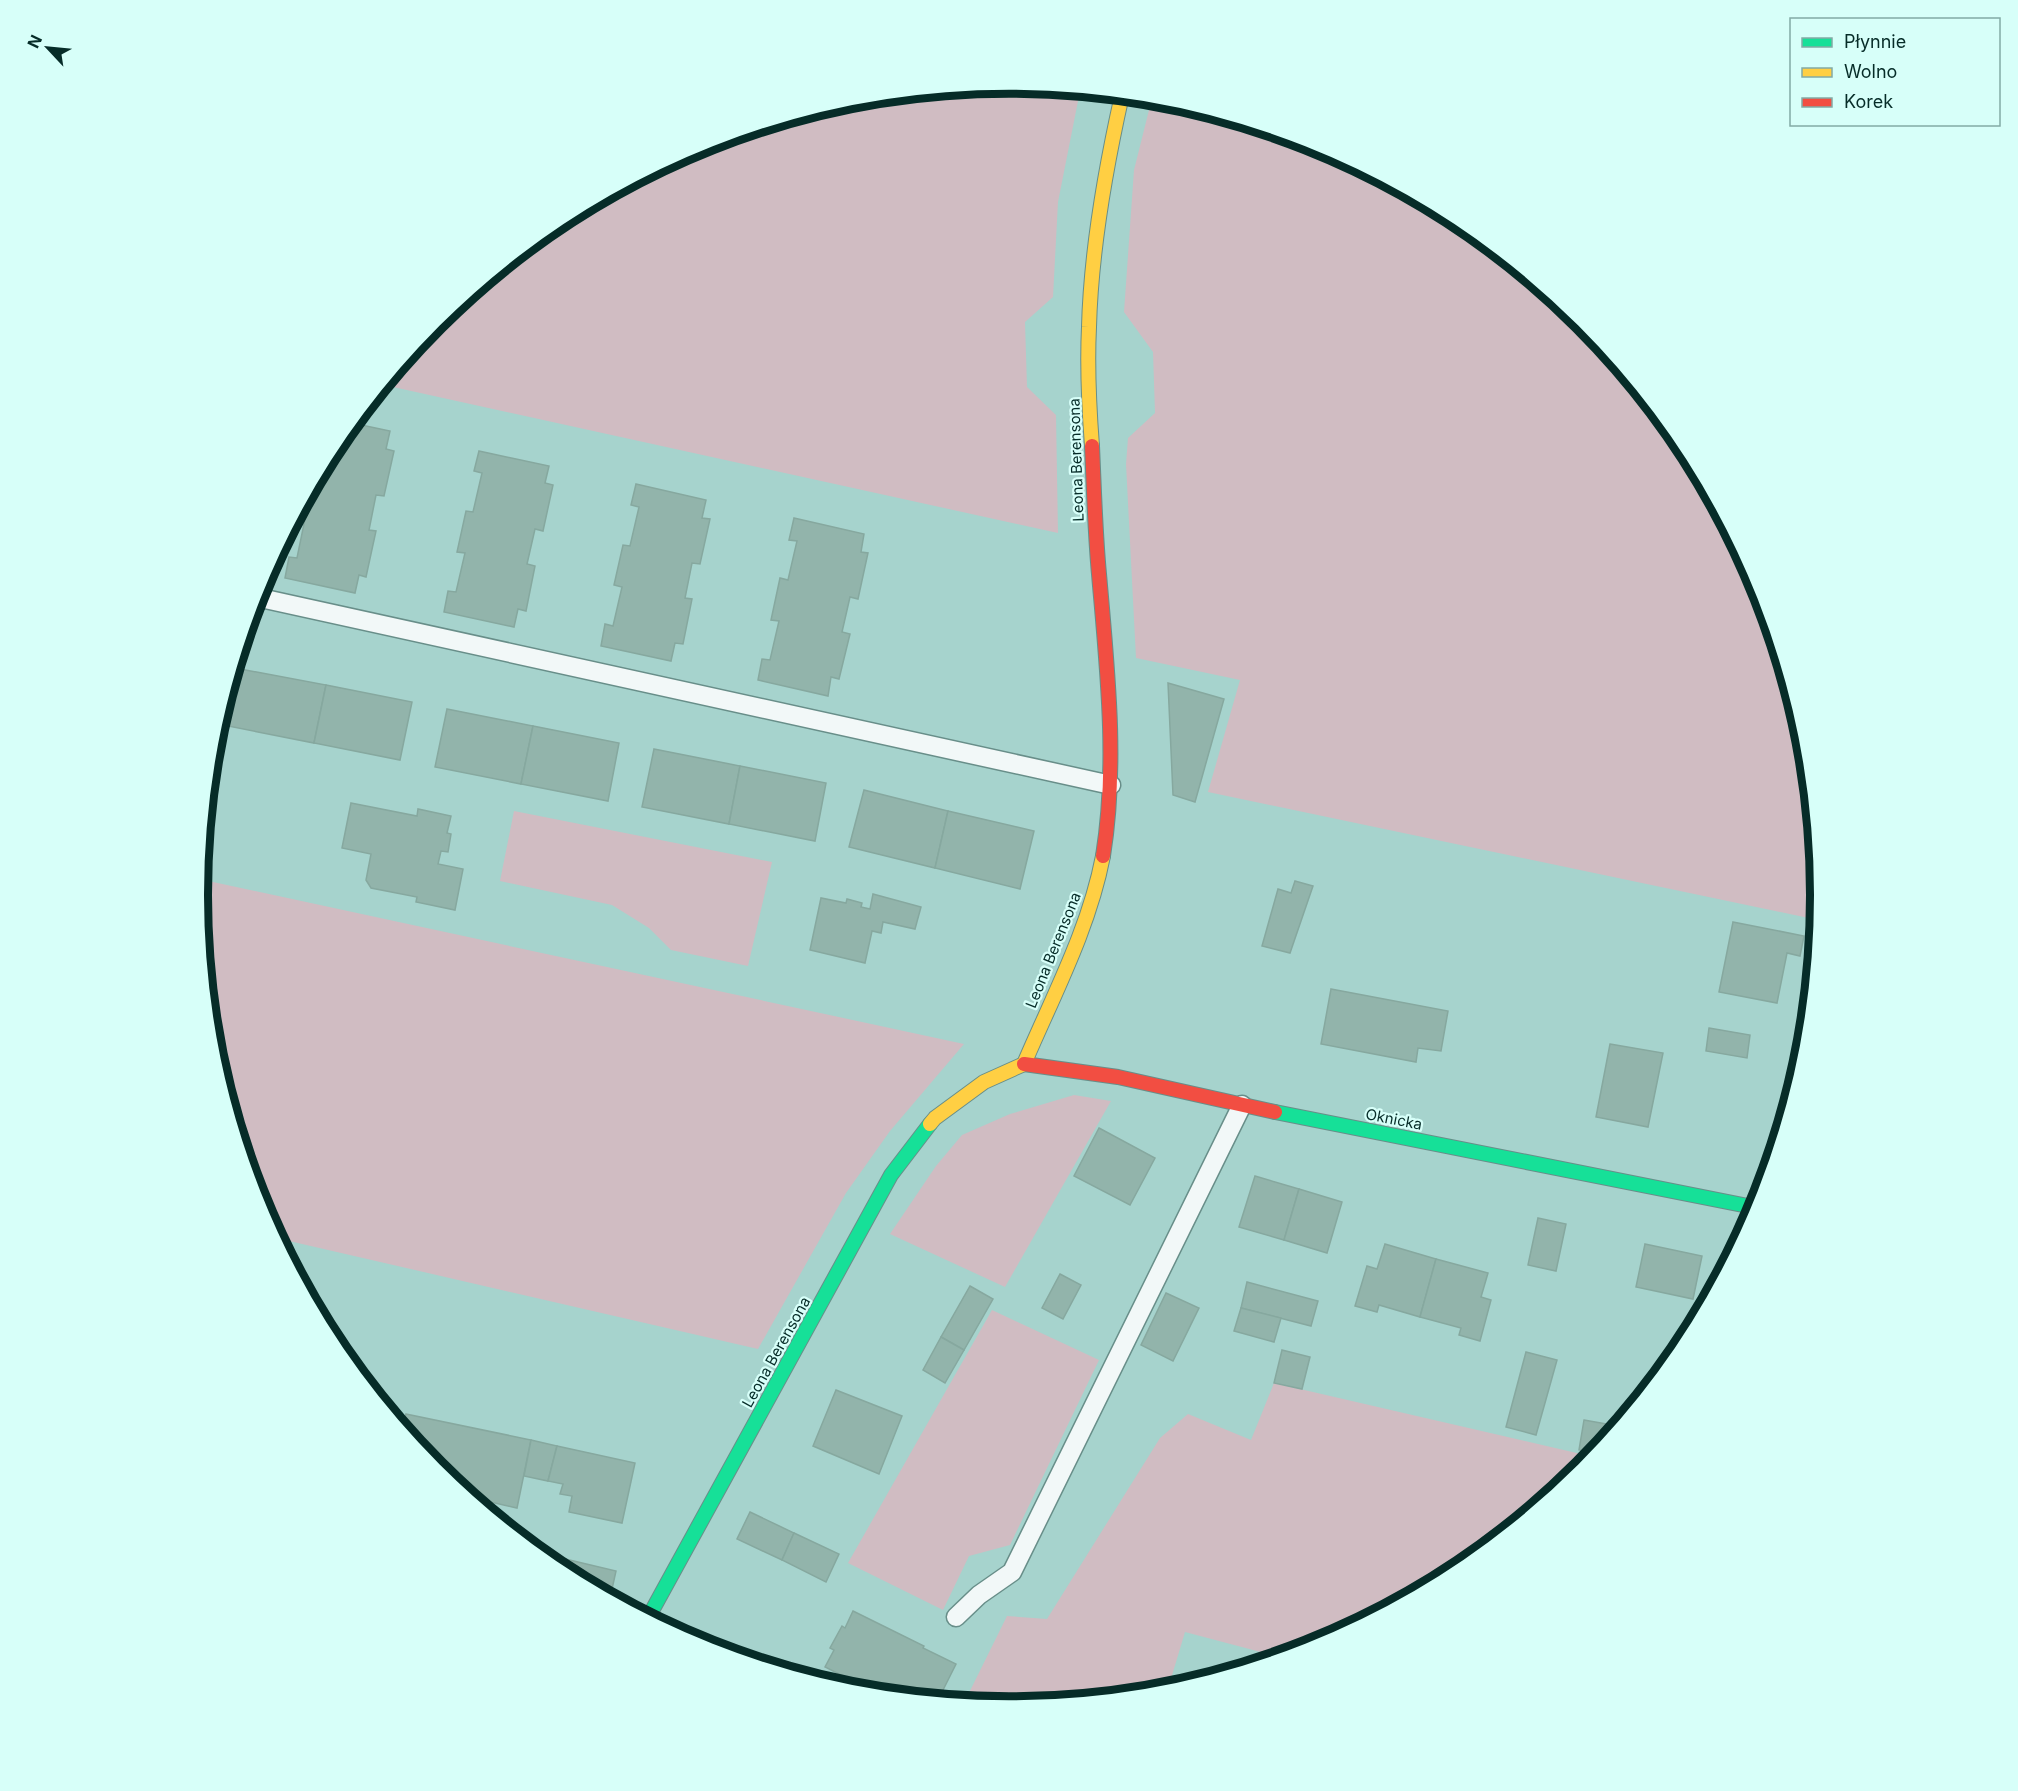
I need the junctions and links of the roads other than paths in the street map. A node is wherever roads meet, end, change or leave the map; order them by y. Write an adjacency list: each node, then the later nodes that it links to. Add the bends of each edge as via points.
1 (1121, 102): 3 (street, Leona Berensona, via 1090,292 1088,345 1095,532 1111,728)
2 (265, 599): 3 (lane)
3 (1110, 785): 4 (street, Leona Berensona, via 1102,860 1093,897)
4 (1024, 1064): 5 (street, Oknicka, via 1118,1077); 7 (street, Leona Berensona, via 984,1082 935,1118 891,1175)
5 (1242, 1105): 6 (street, Oknicka); 8 (lane, via 1012,1572)
6 (1747, 1206)
7 (651, 1612)
8 (956, 1617)

